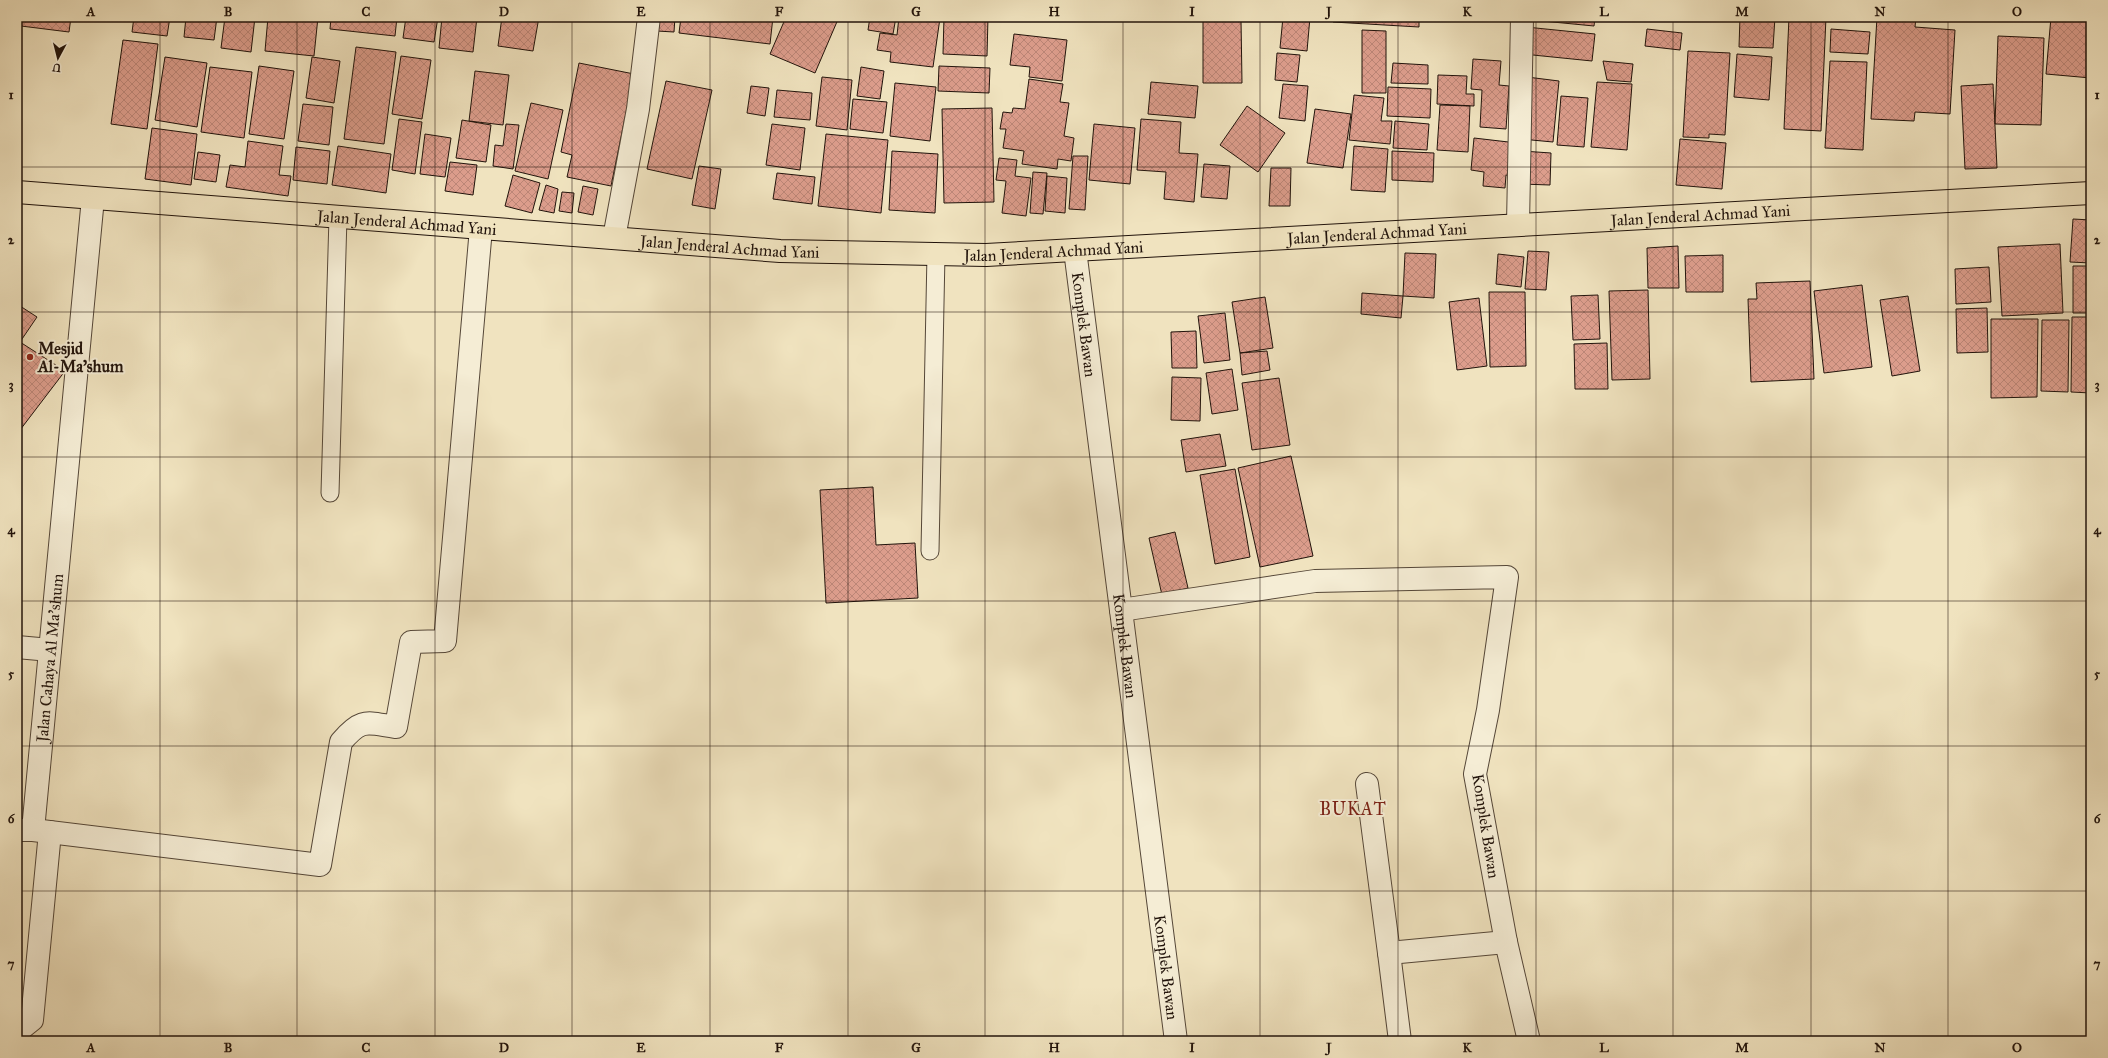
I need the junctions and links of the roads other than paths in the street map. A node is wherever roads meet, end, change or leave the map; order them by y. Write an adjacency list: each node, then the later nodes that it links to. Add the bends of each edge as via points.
1 (649, 17): 9 (street, via 638,109)
2 (1522, 17): 7 (street)
3 (17, 192): 5 (main road, Jalan Jenderal Achmad Yani)
4 (2091, 193): 7 (main road, Jalan Jenderal Achmad Yani)
5 (93, 198): 6 (main road, Jalan Jenderal Achmad Yani); 16 (street, Jalan Cahaya Al Ma'shum)
6 (338, 217): 8 (main road, Jalan Jenderal Achmad Yani); 12 (lane)
7 (1518, 224): 10 (main road, Jalan Jenderal Achmad Yani)
8 (481, 228): 9 (main road, Jalan Jenderal Achmad Yani); 18 (street, via 445,641 410,642 396,727 366,722 353,727 341,742 320,865)
9 (614, 238): 11 (main road, Jalan Jenderal Achmad Yani, via 780,251)
10 (1075, 250): 11 (main road, Jalan Jenderal Achmad Yani, via 986,255); 14 (street, Komplek Bawan)
11 (936, 254): 13 (lane)
12 (330, 493)
13 (930, 551)
14 (1121, 610): 19 (street, Komplek Bawan, via 1316,581 1507,577 1488,710 1475,774); 22 (street, Komplek Bawan)
15 (17, 647): 16 (street)
16 (50, 650): 18 (street, Jalan Cahaya Al Ma'shum)
17 (1367, 784): 20 (street)
18 (33, 831): 21 (street, Jalan Cahaya Al Ma'shum, via 32,1020)
19 (1506, 942): 20 (street); 24 (street, Komplek Bawan)
20 (1389, 953): 23 (street)
21 (17, 1032)
22 (1176, 1041)
23 (1400, 1041)
24 (1529, 1041)

